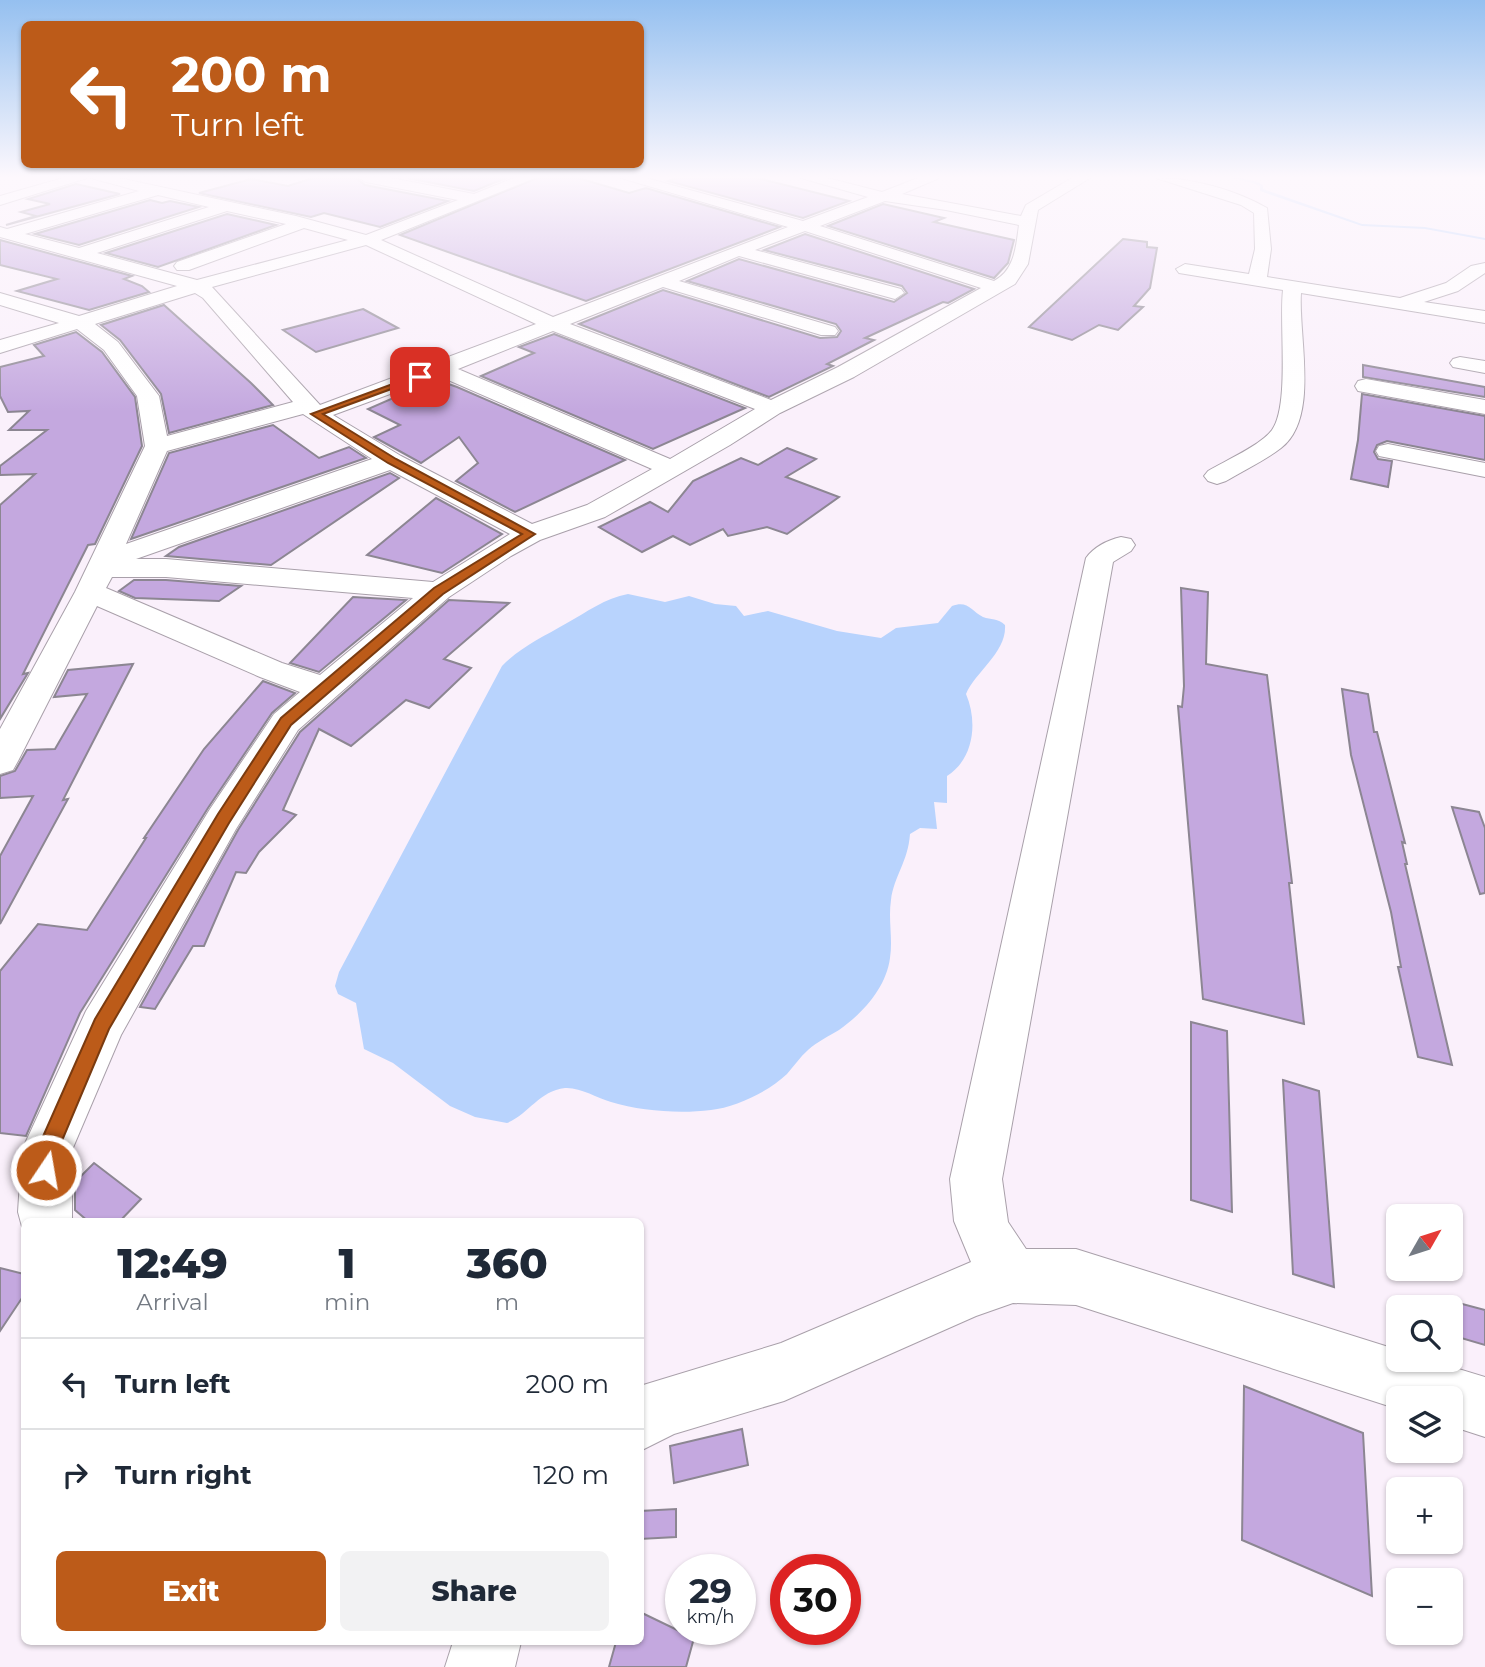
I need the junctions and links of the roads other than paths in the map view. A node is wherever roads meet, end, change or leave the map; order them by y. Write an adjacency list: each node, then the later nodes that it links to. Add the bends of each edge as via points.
1 (86, 256): 12 (street)
2 (212, 256): 12 (street)
3 (309, 256): 15 (street)
4 (402, 256): 23 (street)
5 (726, 256): 13 (street)
6 (756, 256): 18 (street)
7 (904, 256): 16 (street)
8 (1022, 256): 16 (street, via 1018,270)
9 (1262, 256): 14 (street)
10 (1485, 268): 20 (street, via 1452,287)
11 (1185, 269): 14 (street)
12 (158, 275): 15 (street)
13 (661, 281): 23 (street); 24 (street)
14 (1256, 281): 17 (street)
15 (197, 286): 22 (street); 32 (street, via 210,294)
16 (995, 287): 31 (street, via 846,372)
17 (1292, 288): 20 (street); 38 (street, via 1294,373 1289,420 1283,435)
18 (895, 293)
19 (0, 299): 22 (street)
20 (1399, 303): 21 (street)
21 (1485, 317)
22 (81, 323): 25 (street); 33 (street, via 111,346 148,396)
23 (554, 325): 28 (street); 31 (street)
24 (828, 331)
25 (0, 347)
26 (1460, 363): 27 (street)
27 (1485, 367)
28 (440, 369): 32 (street); 36 (street)
29 (1366, 386): 30 (street)
30 (1485, 407)
31 (772, 408): 36 (street)
32 (312, 410): 33 (street); 35 (street)
33 (156, 446): 41 (street)
34 (1388, 451): 37 (street)
35 (392, 461): 39 (street); 41 (street)
36 (672, 469): 39 (street, via 596,512)
37 (1485, 470)
38 (1217, 476)
39 (530, 534): 42 (street)
40 (1121, 545): 46 (street, via 1100,558 976,1179 978,1217 987,1242)
41 (98, 573): 42 (street, via 166,568); 43 (street, via 271,670); 44 (street)
42 (439, 591): 43 (street)
43 (323, 688): 45 (street, via 286,722 223,818 102,1025 47,1150)
44 (0, 761)
45 (45, 1218)
46 (1013, 1276): 47 (street, via 1076,1277); 48 (street, via 970,1290 784,1372 660,1408)
47 (1485, 1407)
48 (644, 1418)
49 (486, 1645): 50 (street)
50 (480, 1667)

